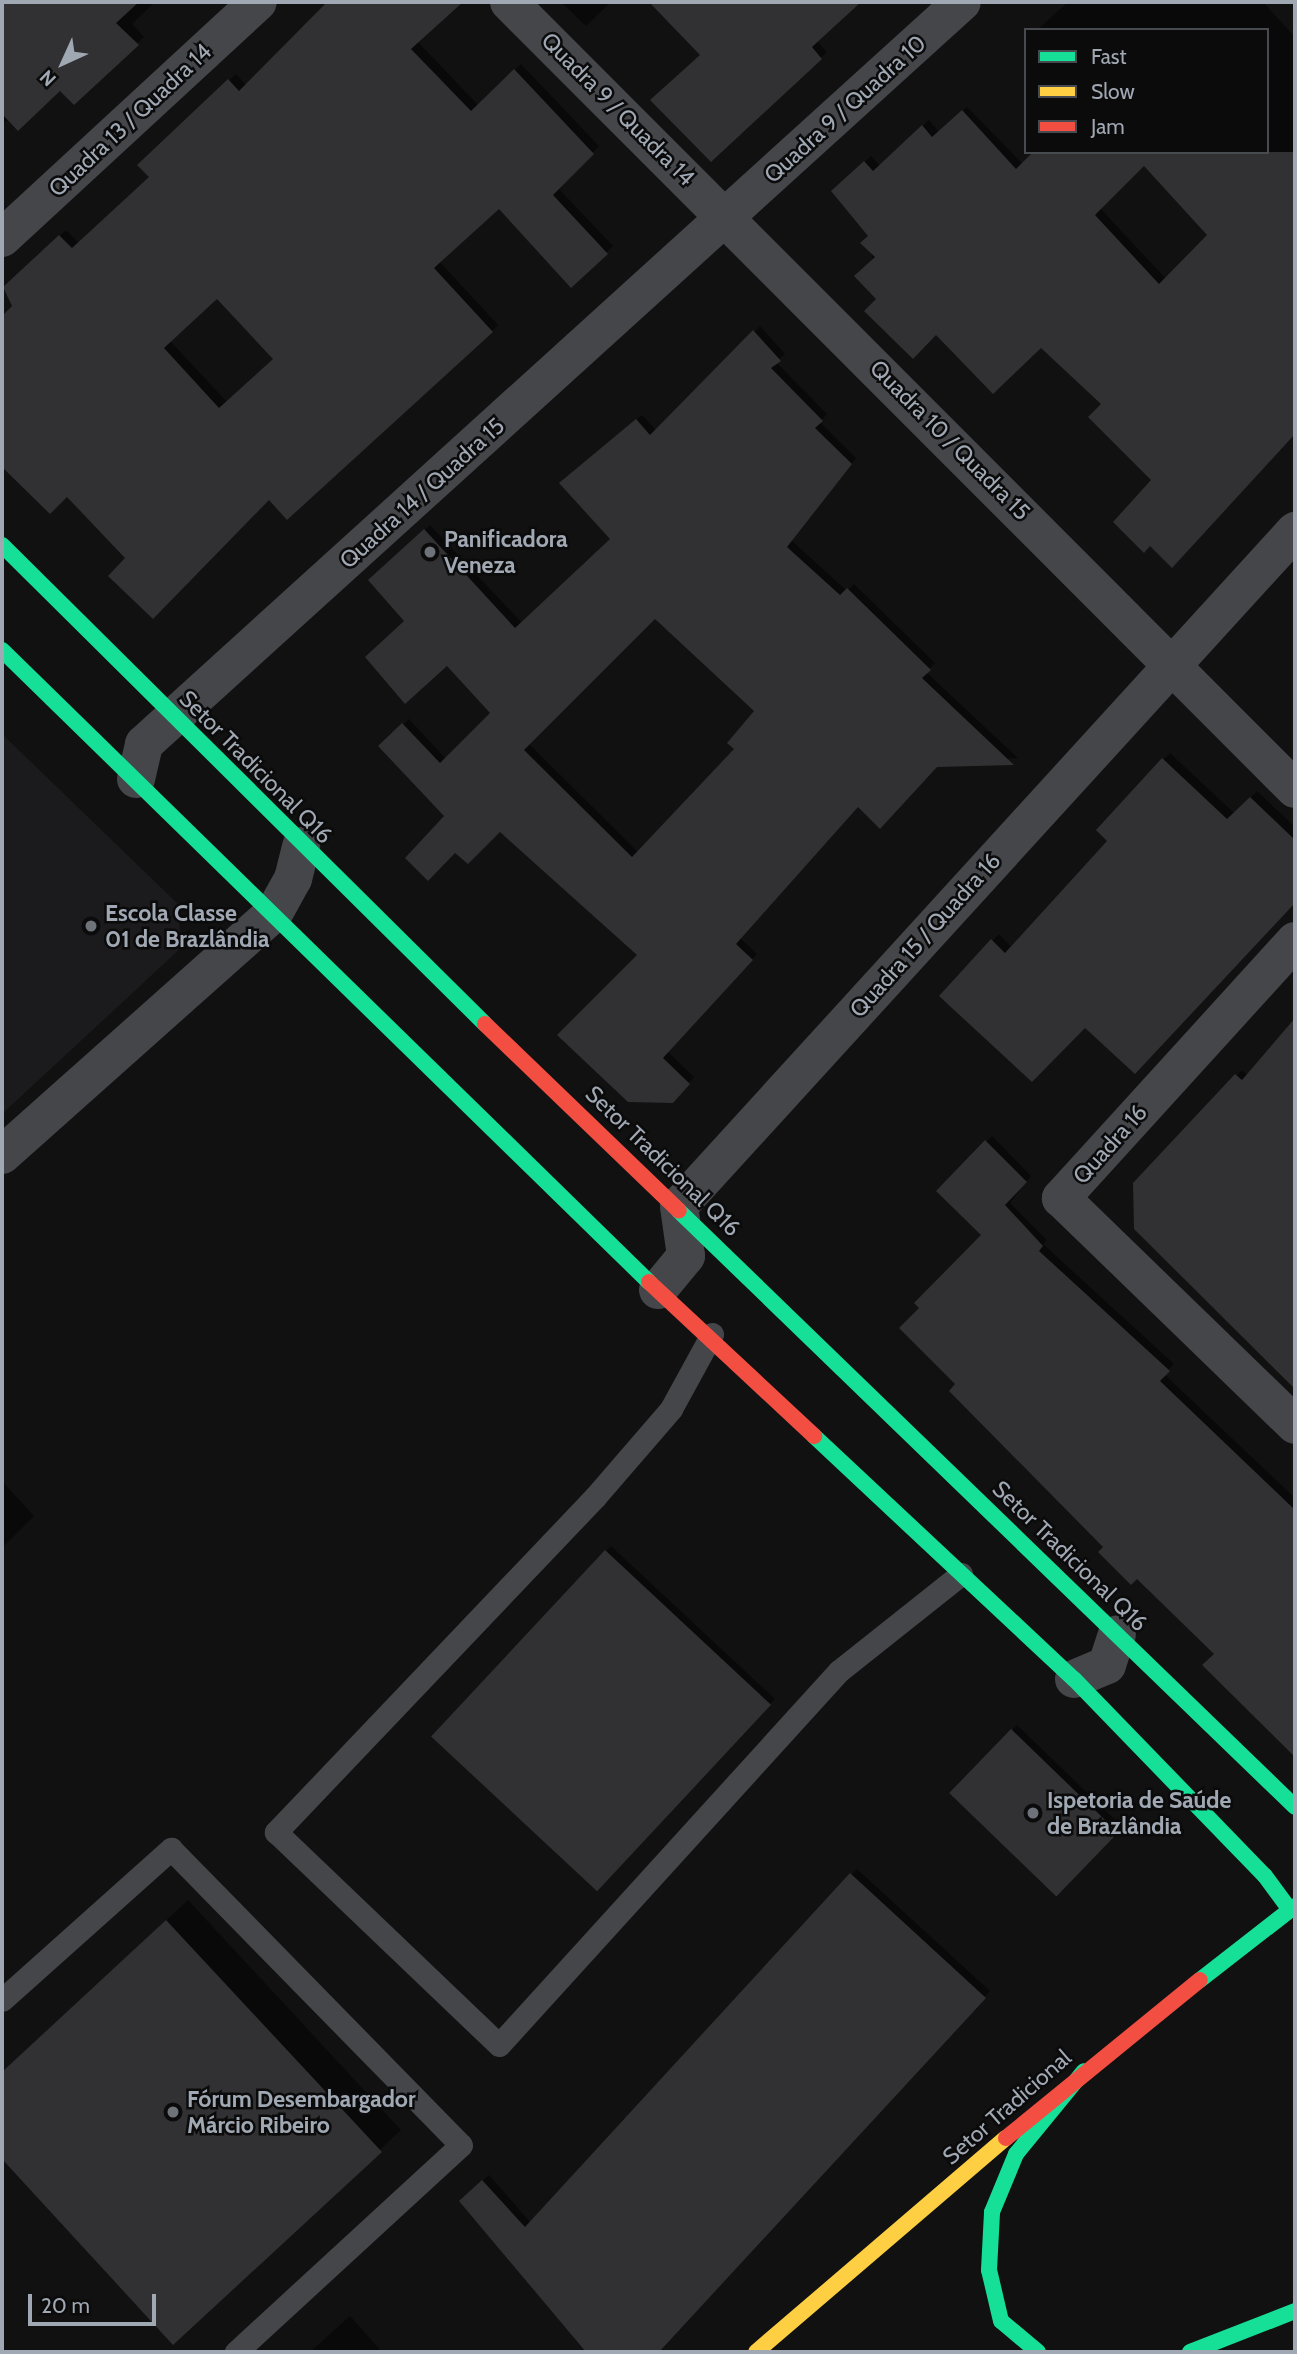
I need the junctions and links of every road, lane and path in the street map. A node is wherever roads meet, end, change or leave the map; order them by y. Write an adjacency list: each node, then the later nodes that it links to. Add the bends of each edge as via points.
1 (258, 2): 5 (street, Quadra 13 / Quadra 14)
2 (509, 2): 4 (street, Quadra 9 / Quadra 14)
3 (962, 2): 4 (street, Quadra 9 / Quadra 10)
4 (727, 216): 9 (street, Quadra 10 / Quadra 15); 10 (street, Quadra 14 / Quadra 15)
5 (2, 238)
6 (1295, 531): 9 (street, Quadra 15 / Quadra 16)
7 (2, 545): 10 (main road, Setor Tradicional Q16)
8 (2, 650): 11 (main road)
9 (1172, 664): 12 (street, Quadra 10 / Quadra 15); 17 (street, Quadra 15 / Quadra 16)
10 (174, 718): 11 (street, Quadra 14 / Quadra 15, via 144,744); 13 (main road, Setor Tradicional Q16)
11 (136, 779): 14 (main road)
12 (1295, 789)
13 (301, 846): 14 (street, via 293,879); 17 (main road, Setor Tradicional Q16)
14 (274, 912): 16 (street); 18 (main road)
15 (1295, 941): 20 (street, Quadra 16, via 1060,1198)
16 (2, 1155)
17 (679, 1206): 18 (street, via 686,1256); 22 (main road, Setor Tradicional Q16)
18 (658, 1290): 19 (main road)
19 (712, 1334): 21 (main road); 21 (lane, via 671,1409 276,1832 499,2045 839,1671)
20 (1295, 1425)
21 (961, 1574): 23 (main road)
22 (1117, 1635): 23 (street, via 1107,1665); 24 (main road, Setor Tradicional Q16)
23 (1074, 1679): 25 (main road)
24 (1295, 1807)
25 (1292, 1908): 27 (main road, Setor Tradicional)
26 (2, 2000): 31 (lane, via 171,1849 461,2145)
27 (1084, 2071): 32 (main road, Setor Tradicional); 33 (main road, via 1016,2154 992,2212 989,2270 1001,2321)
28 (1295, 2311): 34 (main road)
29 (1295, 2324): 30 (main road)
30 (1277, 2338)
31 (236, 2352)
32 (756, 2352)
33 (1038, 2352)
34 (1190, 2352)

